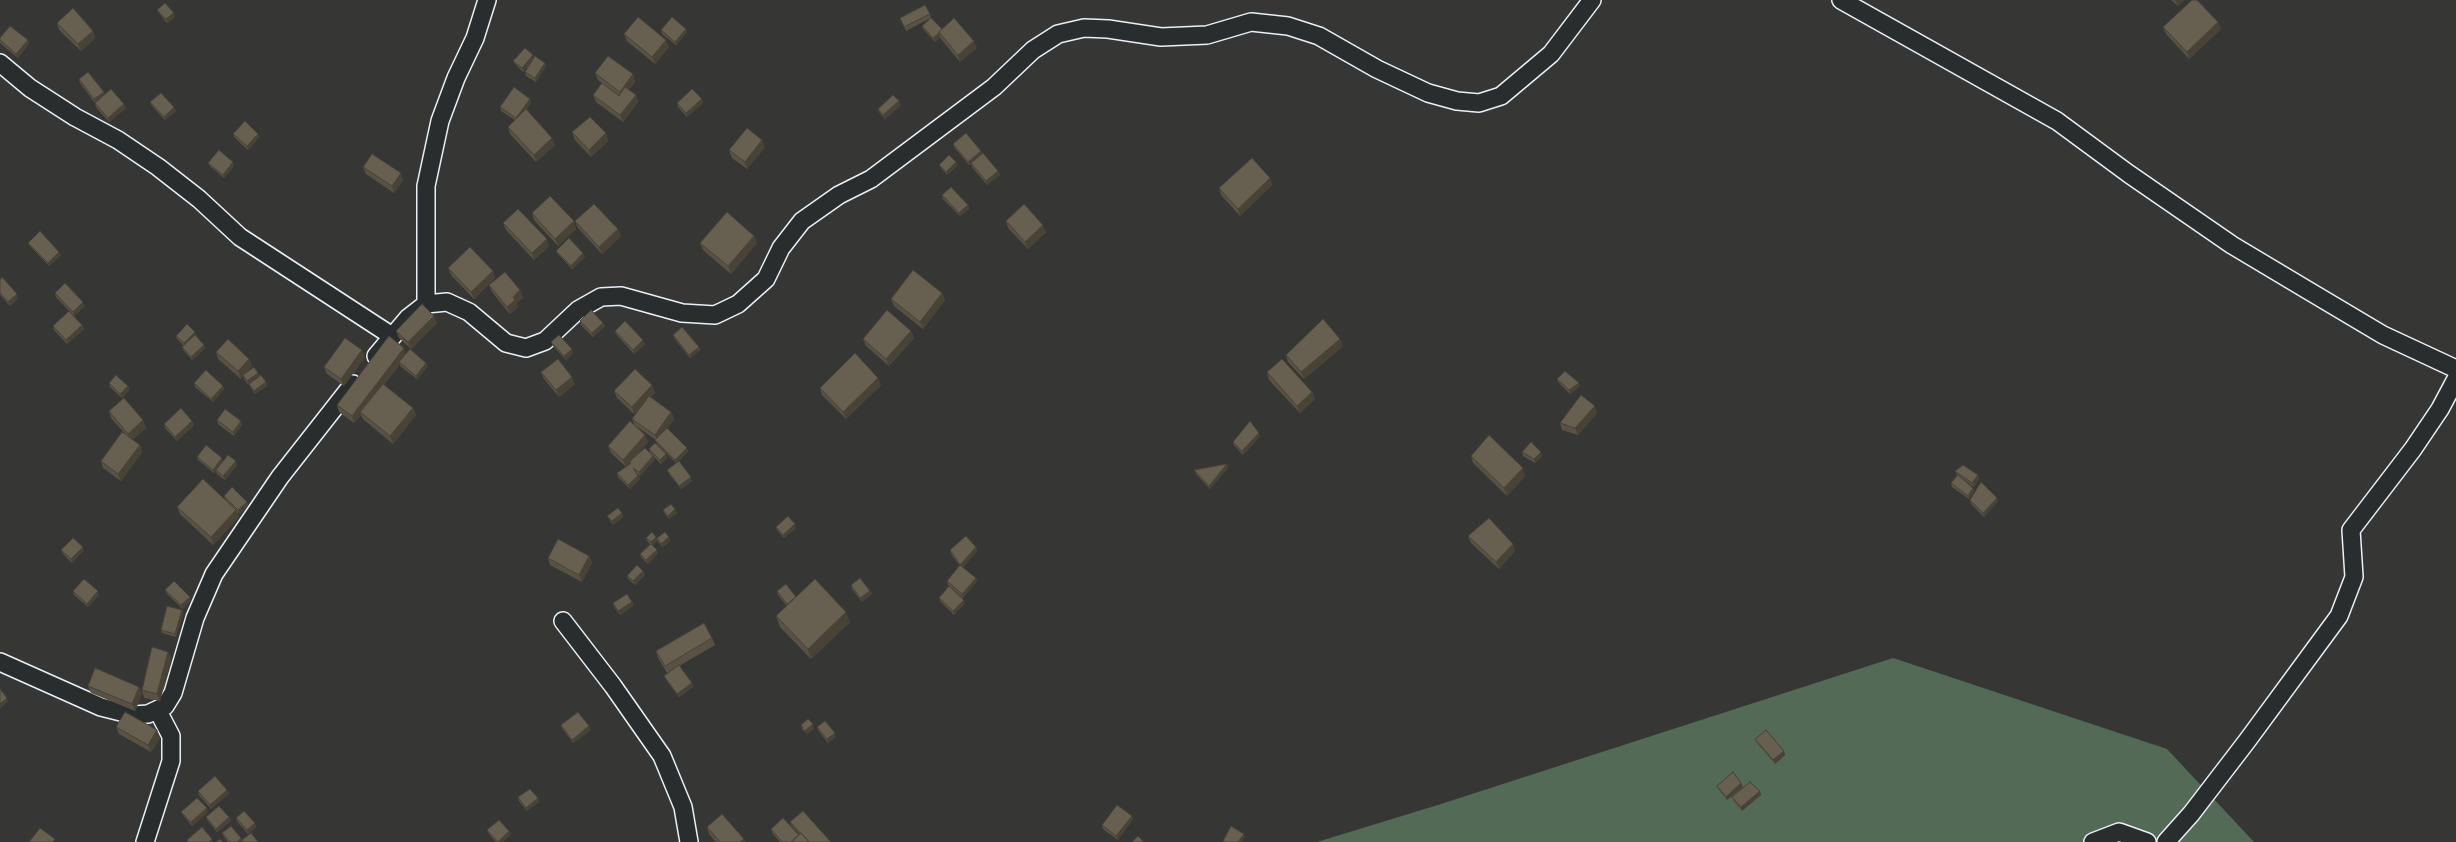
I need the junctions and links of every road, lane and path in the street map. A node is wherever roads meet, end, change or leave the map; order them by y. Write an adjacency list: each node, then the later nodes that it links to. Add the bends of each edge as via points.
1 (487, 0): 5 (street, via 475,38 440,121 426,186)
2 (1592, 0): 5 (street, via 1551,54 1501,96 1479,103 1457,101 1428,93 1377,69 1319,36 1288,26 1251,22 1207,35 1161,37 1084,28 1058,34 1033,50 994,87 871,179 839,195 802,221 781,248 766,279 738,304 715,314 682,313 621,296 601,297 578,310 545,340 526,348 506,343 469,312 447,302)
3 (1841, 0): 7 (street, via 2057,121 2225,240 2283,276 2383,335)
4 (0, 63): 6 (street, via 36,92 118,140 158,167 240,237)
5 (426, 304): 6 (street, via 408,318)
6 (392, 336): 11 (street, via 280,477 214,574 195,618 173,693 165,706)
7 (2456, 369)
8 (2456, 378): 16 (street, via 2440,409 2413,449 2351,530 2354,577 2339,616 2247,741)
9 (563, 621): 13 (street, via 662,756 683,807)
10 (0, 662): 11 (street, via 100,707 133,715)
11 (158, 711): 12 (street, via 171,736 171,761)
12 (145, 842)
13 (689, 842)
14 (2093, 842): 15 (street, via 2118,832)
15 (2147, 842)
16 (2166, 842)

